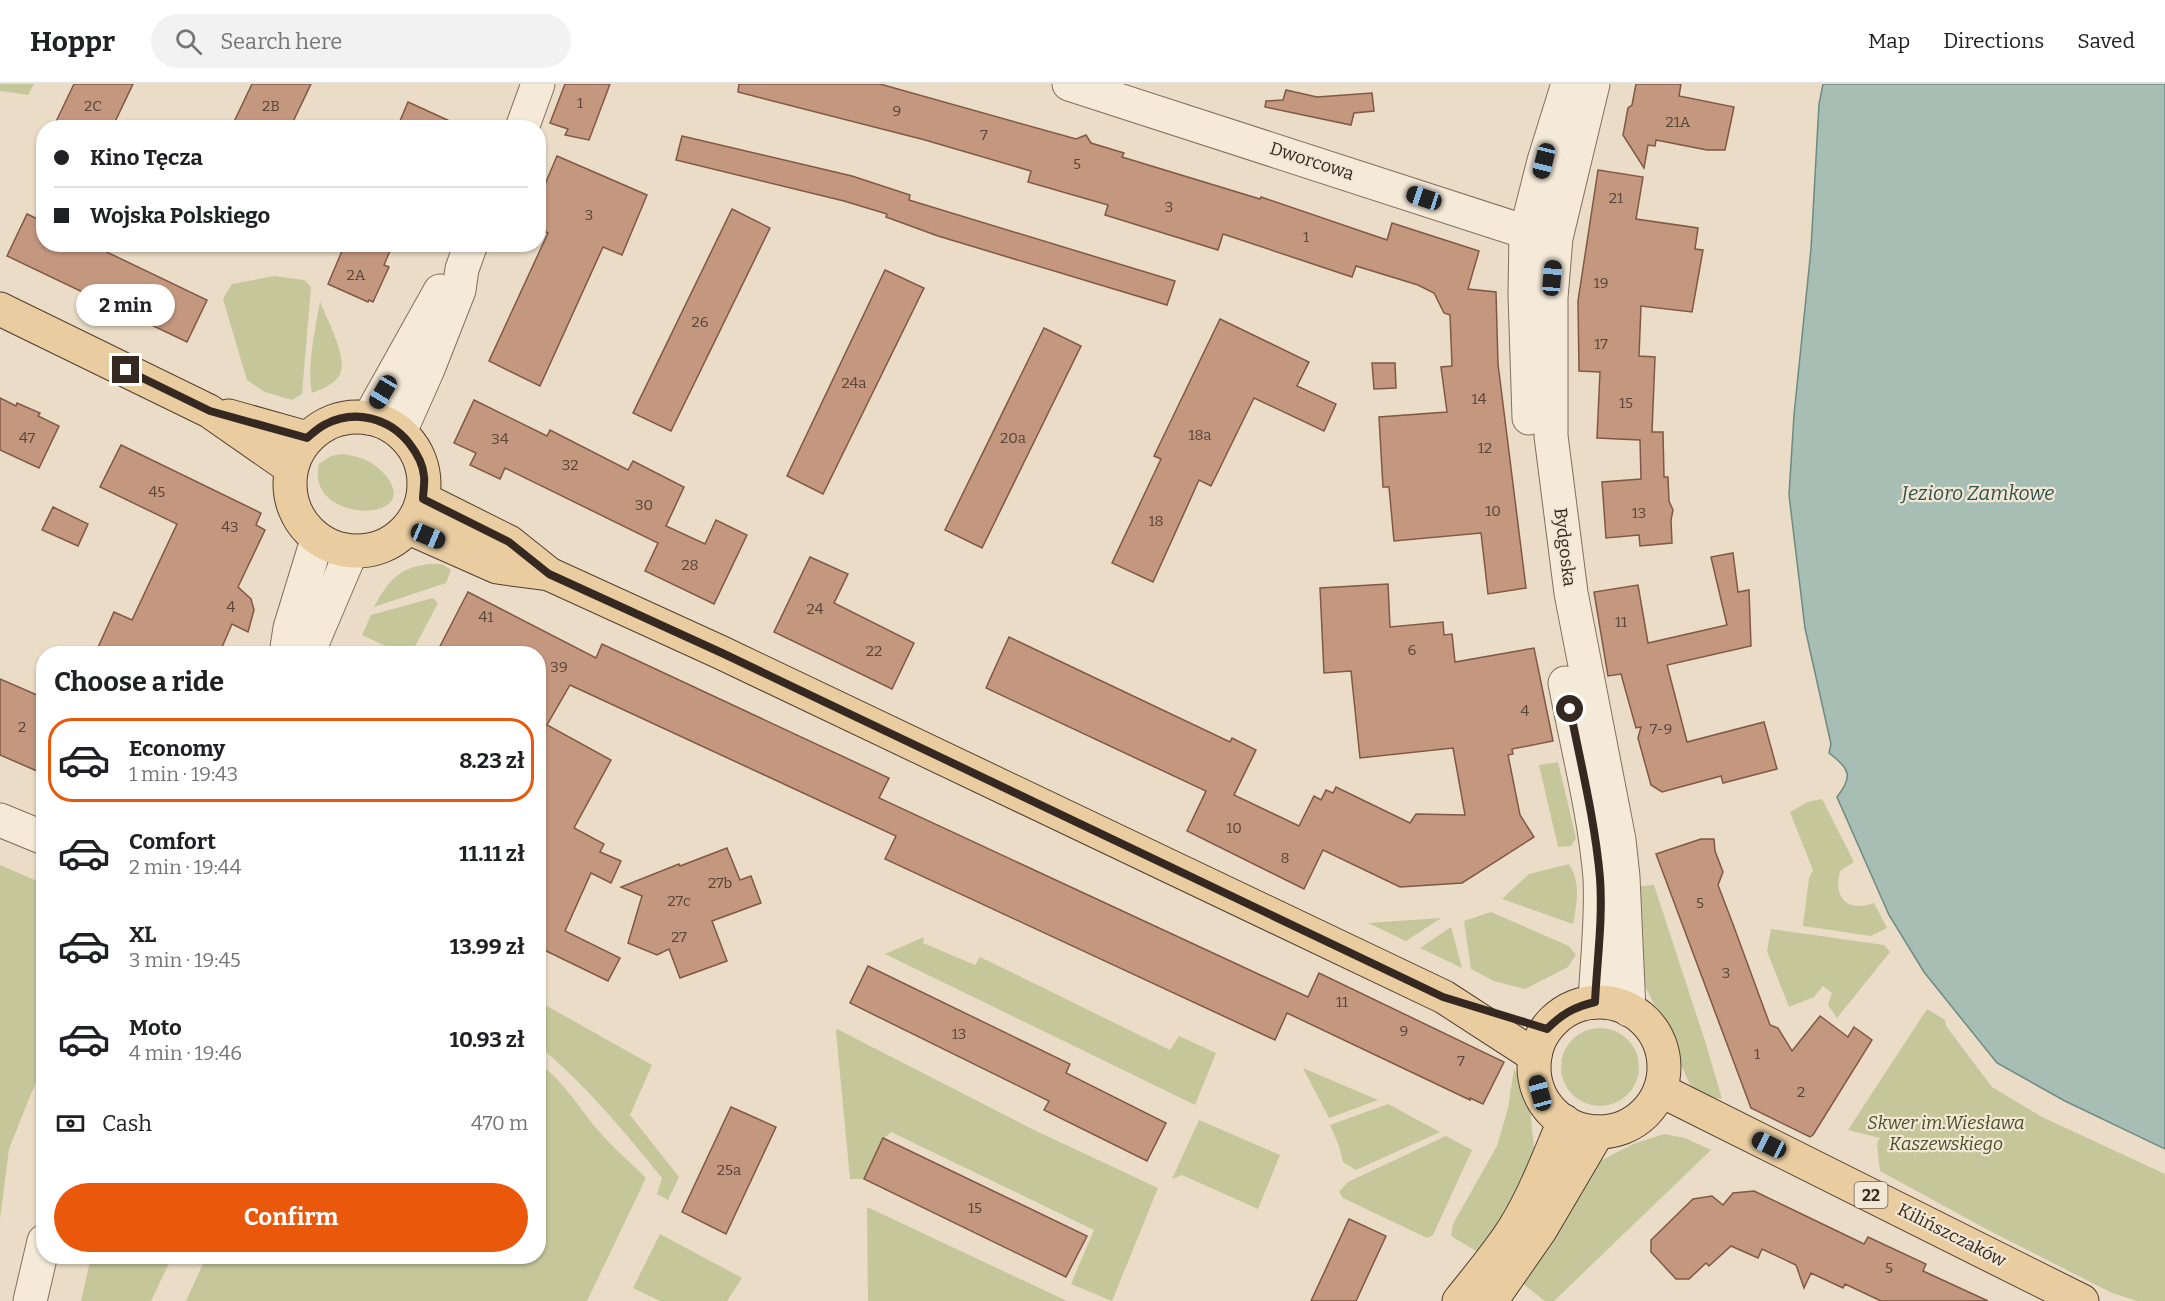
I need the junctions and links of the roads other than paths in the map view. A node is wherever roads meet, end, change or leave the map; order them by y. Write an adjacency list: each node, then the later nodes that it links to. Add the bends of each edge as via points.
1 (538, 84): 5 (street)
2 (1069, 84): 6 (street, Dworcowa)
3 (1568, 84): 6 (street, Bydgoska, via 1544,161)
4 (1593, 84): 6 (street, Bydgoska)
5 (525, 120)
6 (1541, 235): 21 (street, Bydgoska, via 1525,295 1530,435 1550,601 1600,879); 22 (street, Bydgoska, via 1551,298 1551,436 1571,593 1619,840)
7 (467, 257): 10 (street, via 444,283); 11 (street, via 459,290)
8 (0, 309): 9 (main road)
9 (210, 411): 12 (main road); 13 (main road)
10 (369, 418): 11 (main road); 12 (main road, via 346,417 325,424)
11 (400, 432): 14 (main road, via 416,451 424,475)
12 (307, 438): 13 (main road)
13 (291, 468): 15 (main road, via 290,495 296,512)
14 (416, 514): 16 (main road, via 392,542 373,551); 23 (main road, via 509,542 549,574)
15 (317, 540): 16 (main road); 17 (street)
16 (351, 552): 18 (street)
17 (287, 646)
18 (308, 646)
19 (0, 820): 20 (street)
20 (36, 835)
21 (1595, 1002): 22 (main road); 23 (main road, via 1560,1015)
22 (1629, 1010): 24 (main road, via 1656,1035 1663,1053)
23 (1541, 1042): 25 (main road, via 1534,1075 1550,1109)
24 (1660, 1090): 26 (main road, via 1653,1104 1629,1125); 31 (main road, Kilińszczaków / 22)
25 (1564, 1121): 26 (main road); 29 (main road, via 1515,1227)
26 (1598, 1132): 30 (main road, via 1541,1229)
27 (39, 1264): 28 (street)
28 (30, 1301)
29 (1459, 1301)
30 (1491, 1301)
31 (2082, 1301)

